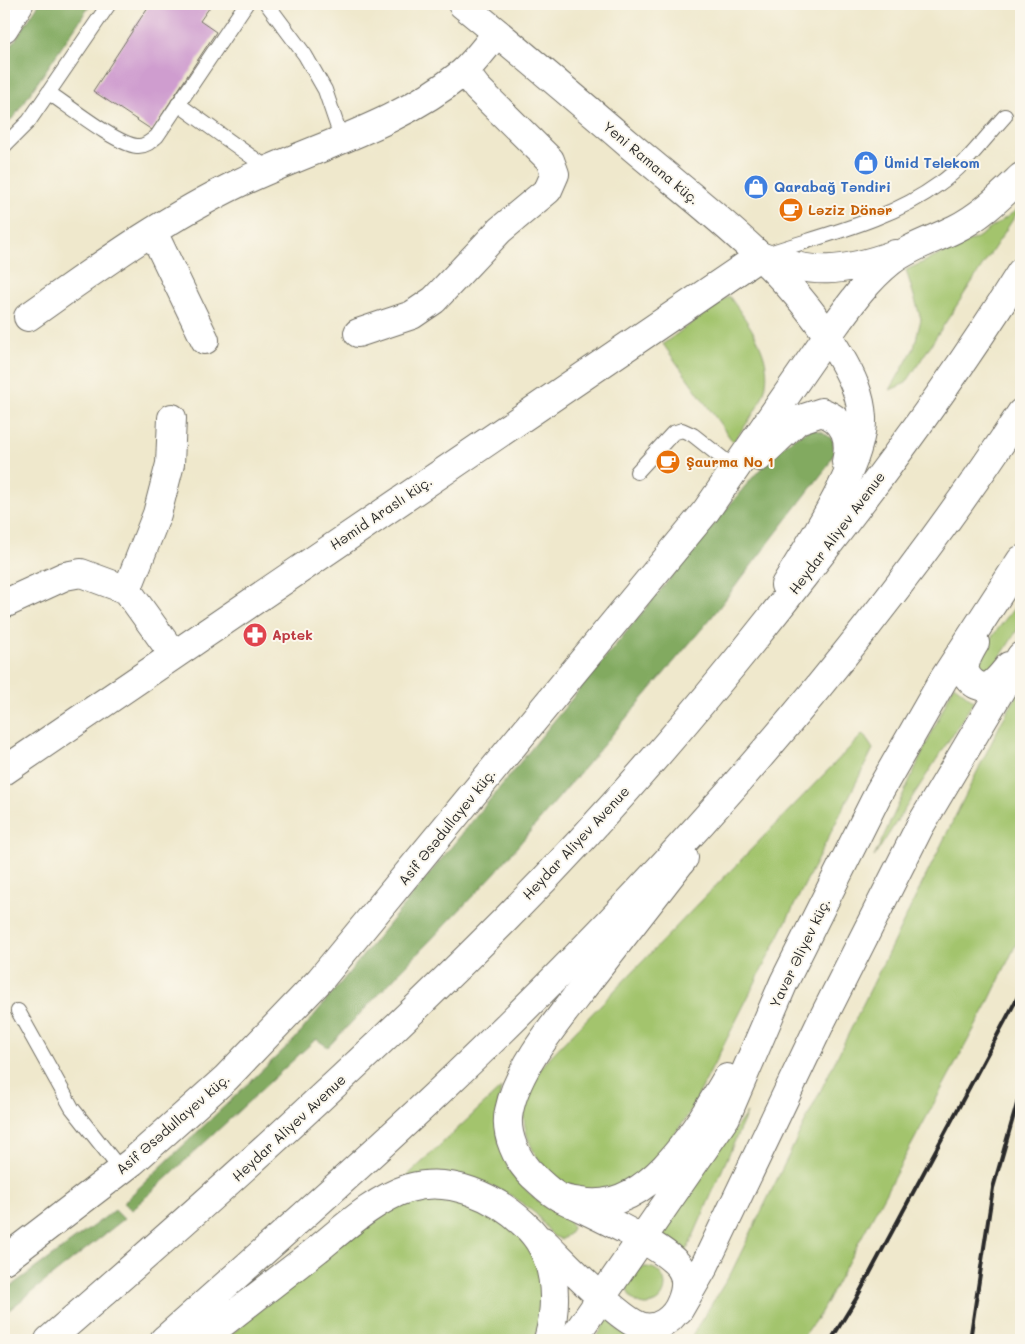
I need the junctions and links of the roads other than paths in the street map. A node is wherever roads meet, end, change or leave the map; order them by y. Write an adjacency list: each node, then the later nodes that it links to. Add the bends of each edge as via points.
1 (19, 4): 6 (main road)
2 (109, 4): 9 (lane)
3 (246, 4): 10 (lane)
4 (267, 4): 12 (lane, via 305,55 325,90)
5 (462, 4): 7 (main road, Yeni Ramana küç.)
6 (4, 28)
7 (497, 33): 8 (main road); 18 (main road, Yeni Ramana küç.)
8 (464, 71): 12 (main road, via 412,107); 21 (main road, via 476,88 550,160 555,174 548,190 500,230 434,300 412,315)
9 (49, 93): 10 (lane, via 123,142 138,147 157,136); 13 (lane, via 30,120)
10 (178, 104): 14 (lane)
11 (1005, 116): 18 (lane, via 958,168 908,203 858,224)
12 (342, 140): 14 (main road)
13 (4, 146)
14 (270, 170): 16 (main road, via 238,183)
15 (1021, 177): 17 (main road, via 980,213 957,228)
16 (153, 232): 20 (main road, via 129,245); 23 (main road)
17 (915, 247): 18 (main road, via 870,263 818,271); 22 (main road, Asif Əsədullayev küç., via 877,274)
18 (760, 256): 22 (main road, Yeni Ramana küç., via 799,297); 34 (main road, Həmid Araslı küç.)
19 (1021, 272): 36 (main road, Heydar Aliyev Avenue, via 944,388 858,507)
20 (28, 317)
21 (358, 333)
22 (828, 335): 26 (main road, Asif Əsədullayev küç.); 28 (main road, Yeni Ramana küç., via 858,394 862,416 862,433)
23 (205, 340)
24 (1021, 413): 37 (main road, via 889,598)
25 (172, 418): 31 (main road, via 166,481 157,514)
26 (736, 469): 27 (lane, via 682,430 673,433); 29 (main road, Asif Əsədullayev küç.)
27 (637, 472)
28 (840, 490): 29 (main road, via 848,452 846,431 840,422 822,412 798,420); 36 (main road)
29 (706, 511): 41 (main road, Asif Əsədullayev küç., via 320,980 226,1078)
30 (1014, 571): 33 (main road, via 968,657 965,674 974,684 988,686 1003,674); 39 (main road, Yavər Əliyev küç., via 915,727)
31 (127, 590): 32 (main road, via 81,573 65,576); 34 (main road)
32 (4, 604)
33 (1021, 648)
34 (174, 654): 38 (main road, Həmid Araslı küç.)
35 (1021, 656): 47 (main road, via 920,826 821,1022 704,1267)
36 (734, 667): 48 (main road, Heydar Aliyev Avenue, via 492,933 208,1203)
37 (774, 740): 42 (main road, via 568,1008 514,1092 508,1114 509,1134 516,1154 526,1169); 49 (main road, via 633,897 447,1084)
38 (4, 771)
39 (784, 982): 42 (main road, via 691,1135 656,1176 609,1202 589,1204); 44 (main road, Yavər Əliyev küç., via 726,1117)
40 (18, 1012): 41 (lane, via 72,1108)
41 (121, 1170): 45 (main road, Asif Əsədullayev küç.)
42 (561, 1198): 44 (main road)
43 (531, 1230): 46 (main road); 50 (main road, via 510,1210 454,1186 409,1188 366,1211); 51 (main road, via 549,1262 554,1282 554,1310)
44 (640, 1239): 46 (main road, Yavər Əliyev küç.); 47 (main road, via 670,1258 684,1274 686,1284)
45 (4, 1260)
46 (601, 1296): 47 (main road, via 628,1319 646,1328 666,1322); 52 (main road, Yavər Əliyev küç.)
47 (678, 1311): 53 (main road)
48 (49, 1340)
49 (164, 1340)
50 (201, 1340)
51 (548, 1340)
52 (572, 1340)
53 (655, 1340)

